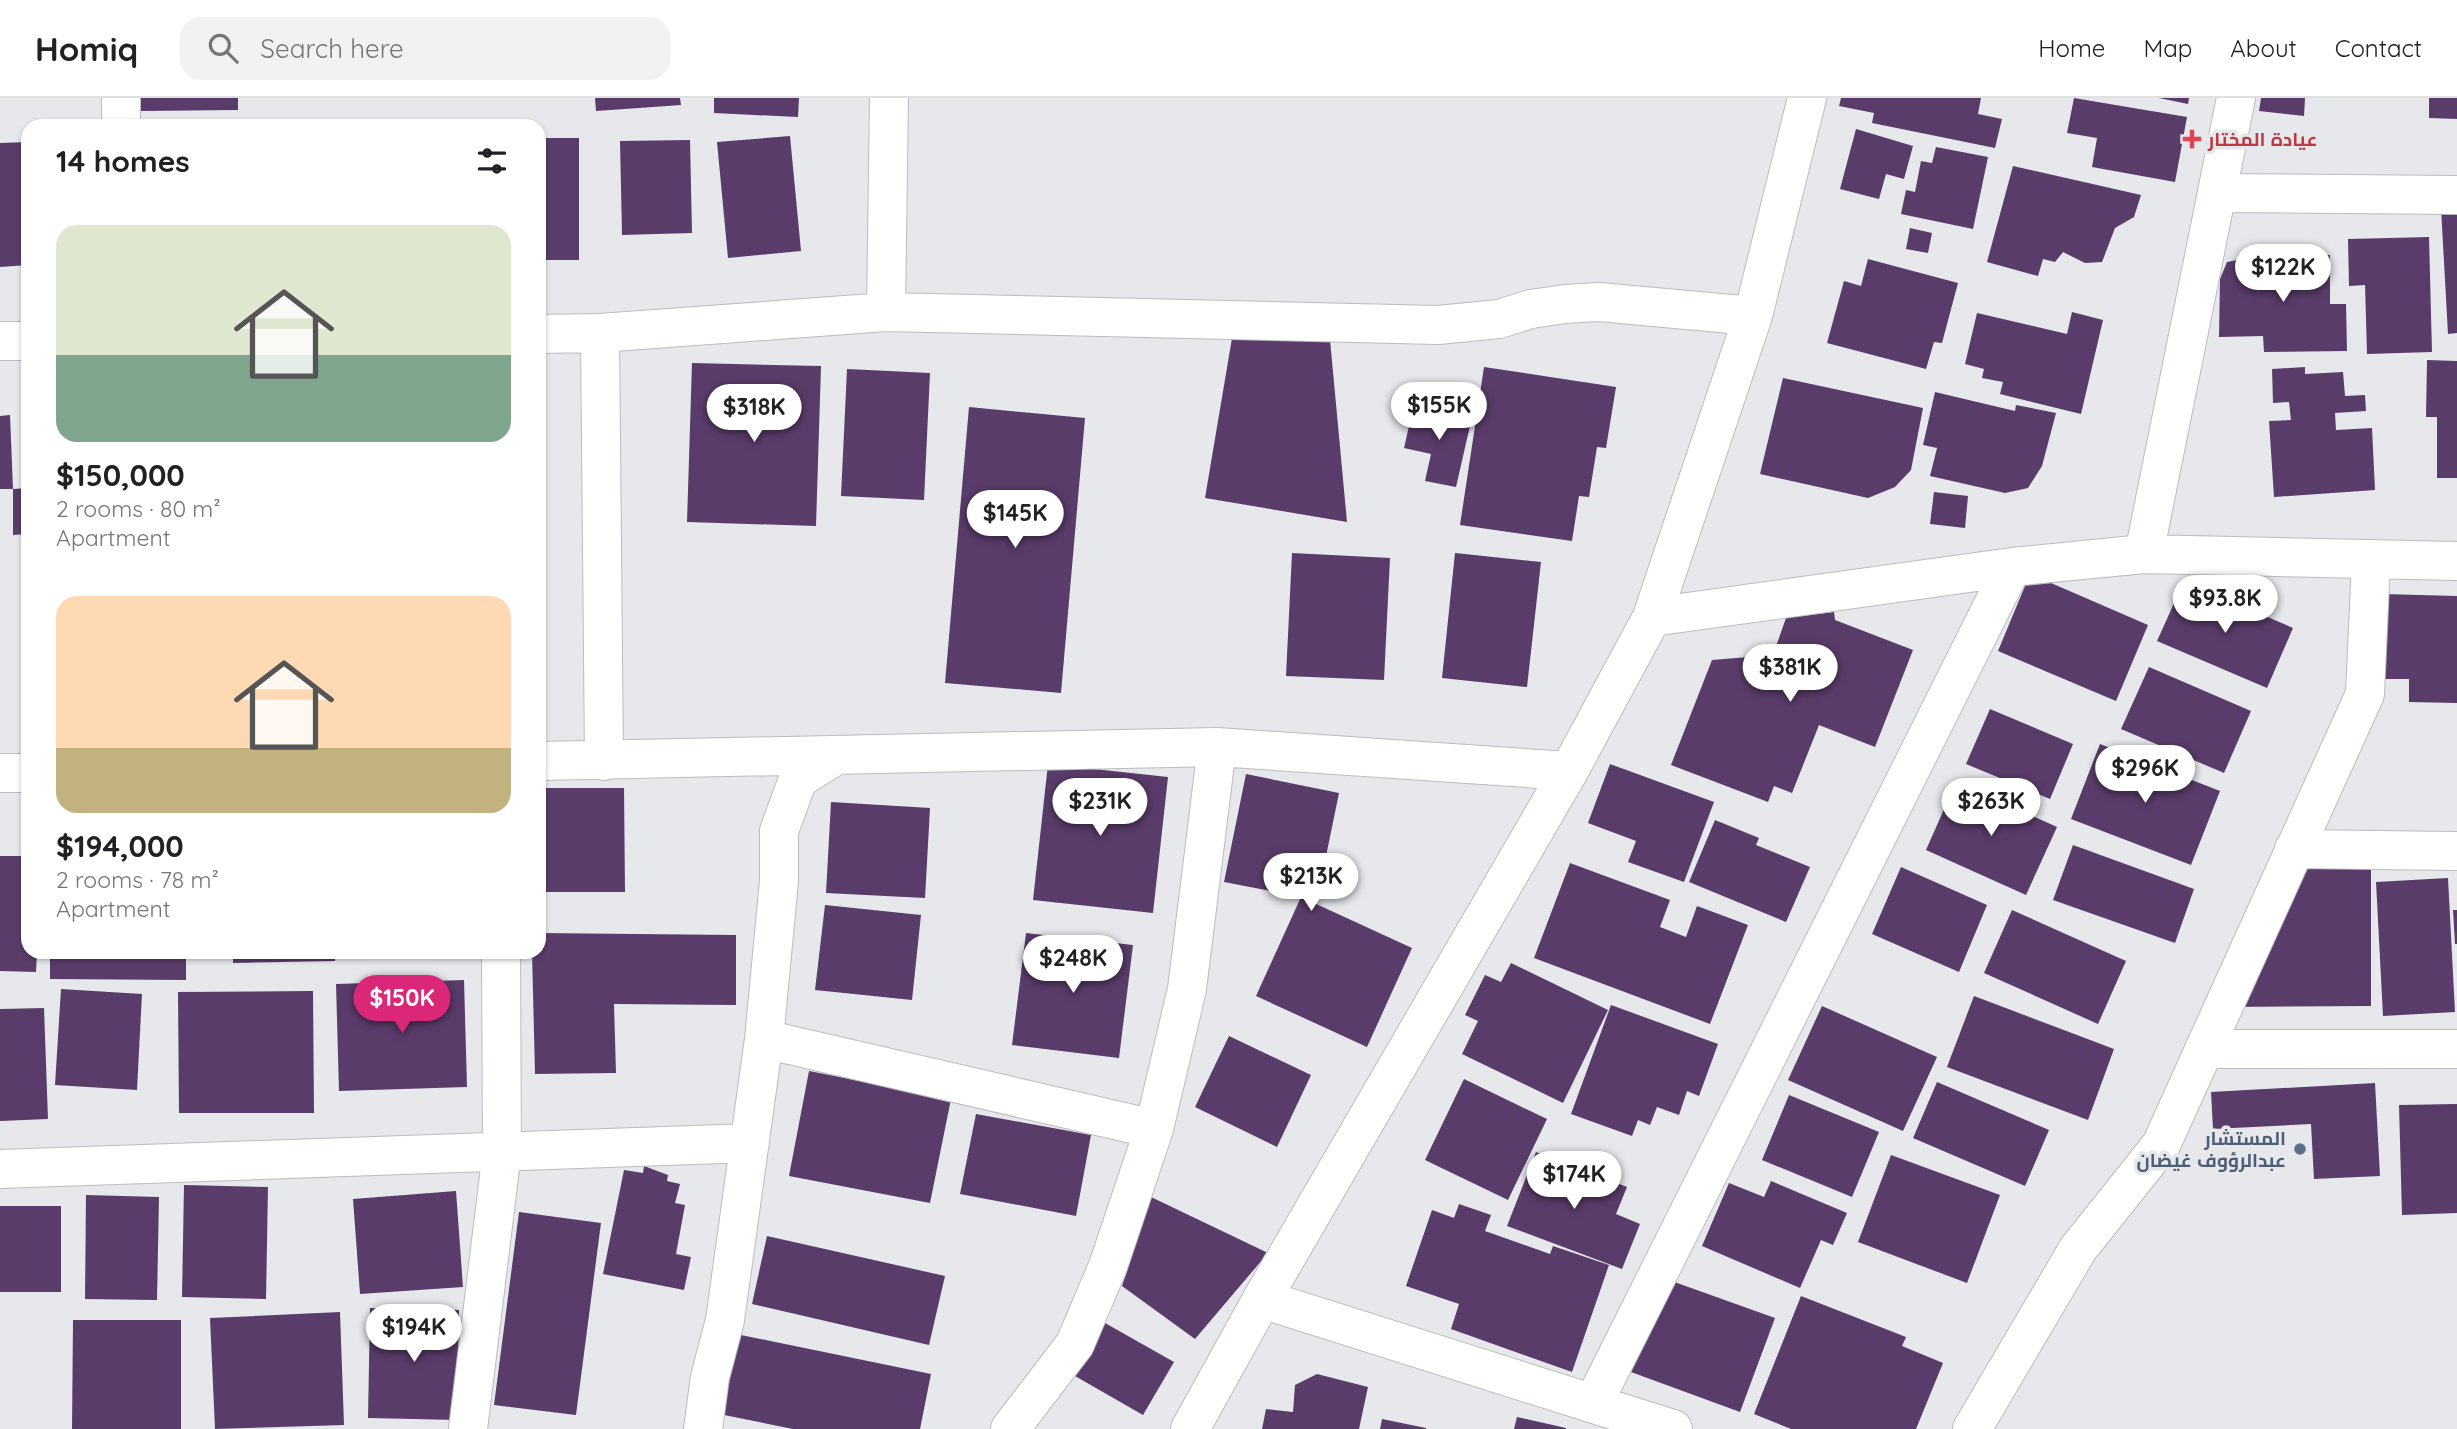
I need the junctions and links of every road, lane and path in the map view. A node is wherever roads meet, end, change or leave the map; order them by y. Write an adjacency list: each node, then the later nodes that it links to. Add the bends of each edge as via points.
1 (121, 98): 5 (street)
2 (889, 98): 8 (street)
3 (1807, 98): 9 (street)
4 (2235, 98): 6 (street)
5 (121, 119)
6 (2218, 193): 7 (street); 14 (street)
7 (2457, 195)
8 (886, 312): 9 (street, via 1438,325 1599,302); 10 (street)
9 (1753, 316): 18 (street)
10 (600, 333): 11 (street); 22 (street)
11 (546, 334)
12 (0, 341): 13 (street)
13 (21, 341)
14 (2144, 554): 15 (street); 17 (street)
15 (2371, 561): 16 (street); 26 (street, via 2365,694)
16 (2457, 561)
17 (2012, 567): 18 (street); 37 (street)
18 (1652, 617): 23 (street)
19 (1217, 747): 20 (street); 23 (street); 32 (street, via 1187,989)
20 (835, 756): 22 (street); 29 (street, via 797,779 779,831 779,881)
21 (546, 761): 22 (street)
22 (604, 761)
23 (1569, 771): 36 (street)
24 (0, 773): 25 (street)
25 (21, 773)
26 (2294, 849): 27 (street); 30 (street)
27 (2457, 851)
28 (501, 959): 34 (street)
29 (764, 1039): 32 (street); 33 (street)
30 (2204, 1049): 31 (street); 43 (street, via 2161,1145 2078,1249)
31 (2457, 1049)
32 (1154, 1129): 40 (street, via 1108,1266 1075,1344)
33 (751, 1143): 34 (street); 39 (street, via 725,1320)
34 (502, 1152): 35 (street); 38 (street)
35 (0, 1169)
36 (1262, 1299): 37 (street); 41 (street)
37 (1594, 1402): 42 (street)
38 (468, 1429)
39 (703, 1429)
40 (1010, 1429)
41 (1190, 1429)
42 (1673, 1429)
43 (1972, 1429)

